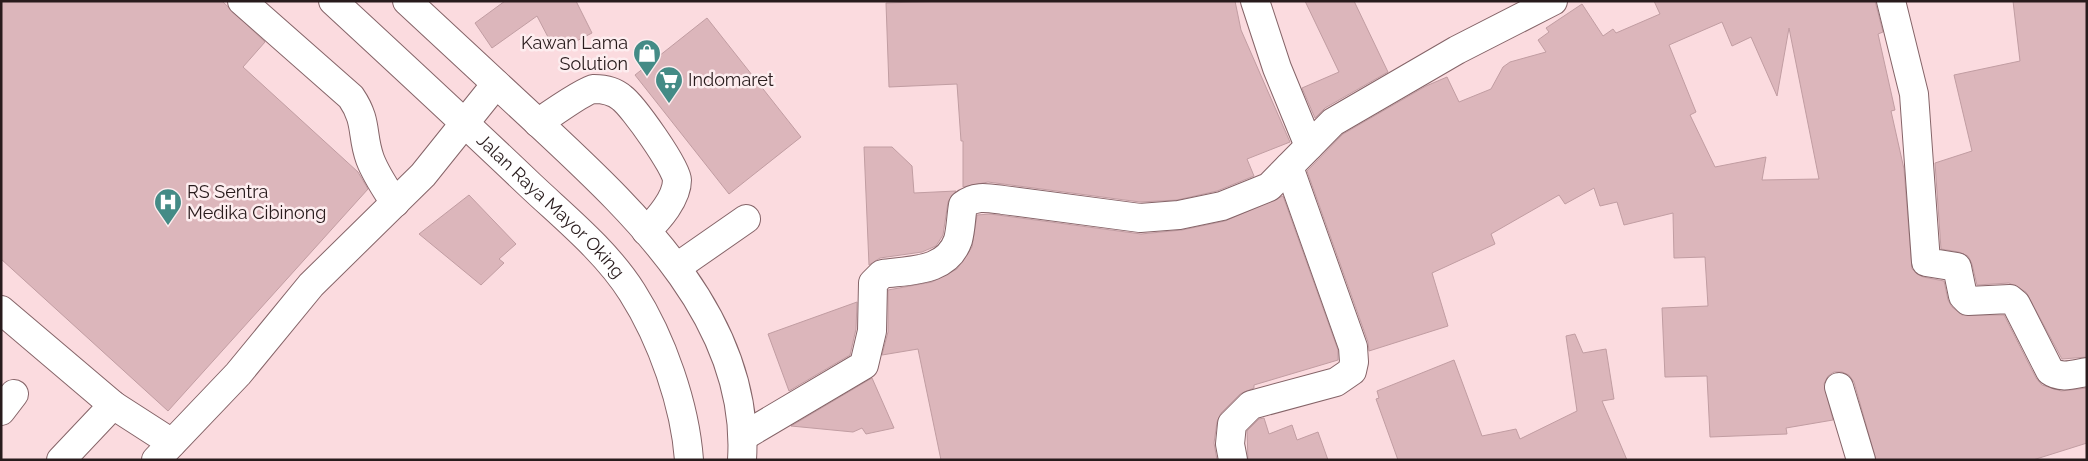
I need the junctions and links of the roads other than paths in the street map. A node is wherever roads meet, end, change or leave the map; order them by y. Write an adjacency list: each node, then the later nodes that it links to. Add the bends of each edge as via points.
1 (242, 1): 12 (street, via 351,97 364,122 370,158)
2 (333, 1): 8 (street, Jalan Raya Mayor Oking)
3 (407, 1): 7 (street)
4 (1255, 1): 10 (street, via 1277,68)
5 (1553, 1): 10 (street, via 1456,50 1380,94 1333,122)
6 (1891, 1): 17 (street, via 1914,94 1926,262 1957,267 1963,296 1968,301 2010,299 2016,304 2050,370 2061,376)
7 (496, 84): 8 (street); 9 (street)
8 (464, 122): 12 (street, via 423,175); 23 (street, Jalan Raya Mayor Oking, via 573,226 632,292 656,339 680,403)
9 (538, 123): 14 (street, via 588,169); 14 (street, via 591,89 608,90 623,98 671,161 677,177 670,202)
10 (1309, 146): 11 (street)
11 (1289, 167): 20 (street, via 1269,187 1222,206 1179,215 1140,218 981,197 970,200 963,205 959,238 953,252 943,263 882,274 876,278 864,365); 24 (street, via 1353,348 1354,362 1352,372 1336,382 1250,405 1232,424 1230,444)
12 (395, 203): 21 (street, via 311,285 238,374)
13 (746, 219): 15 (street)
14 (646, 231): 15 (street)
15 (677, 267): 20 (street, via 693,291 728,364 737,395)
16 (1, 310): 19 (street)
17 (2087, 372)
18 (1839, 387): 25 (street)
19 (113, 405): 21 (street); 22 (street)
20 (743, 448)
21 (164, 451)
22 (61, 460)
23 (689, 460)
24 (1233, 460)
25 (1861, 460)

